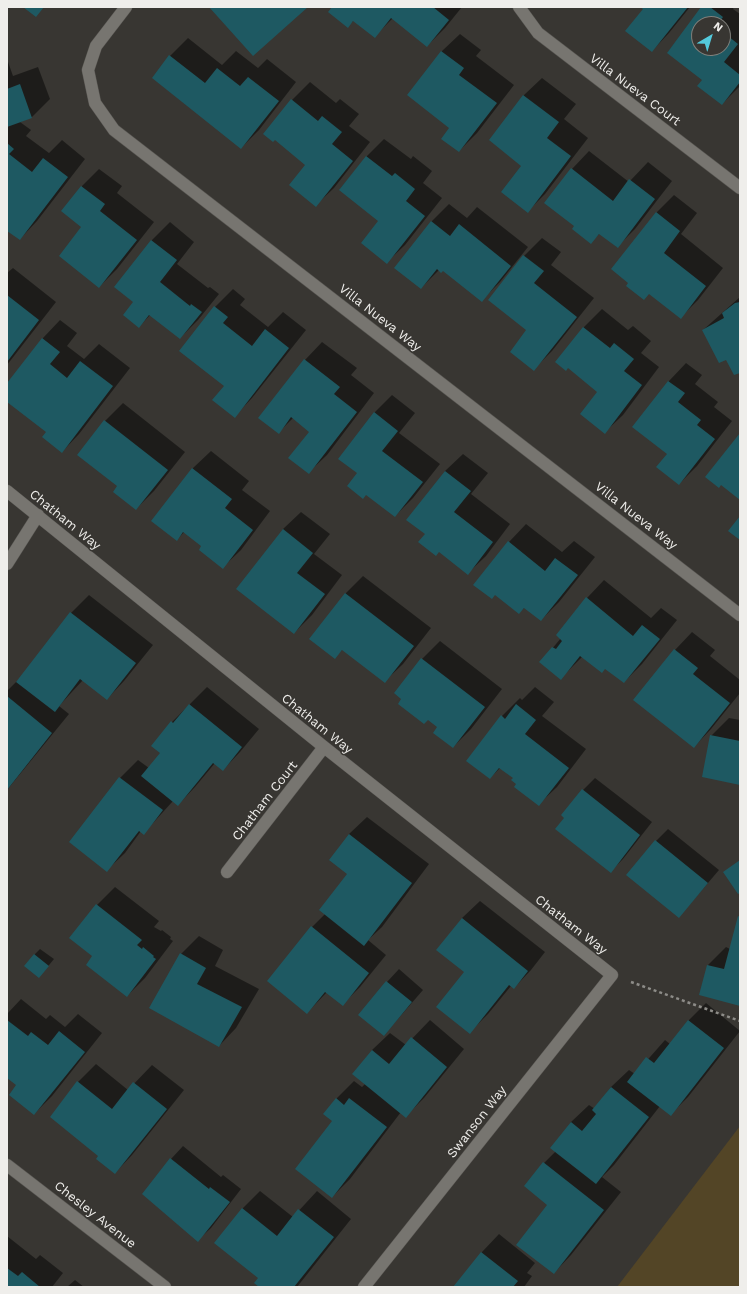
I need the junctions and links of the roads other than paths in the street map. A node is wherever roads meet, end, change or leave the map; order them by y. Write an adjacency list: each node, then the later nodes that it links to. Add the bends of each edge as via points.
1 (126, 7): 7 (street, Villa Nueva Way, via 96,46 88,70 95,103 114,130)
2 (519, 7): 3 (street, Villa Nueva Court, via 538,33)
3 (740, 188)
4 (7, 491): 5 (street, Chatham Way)
5 (38, 515): 6 (street); 8 (street, Chatham Way)
6 (7, 564)
7 (740, 614)
8 (324, 747): 9 (street, Chatham Court); 10 (street, Chatham Way)
9 (228, 872)
10 (612, 975): 13 (street, Swanson Way)
11 (7, 1165): 12 (street, Chesley Avenue)
12 (165, 1287)
13 (364, 1287)

